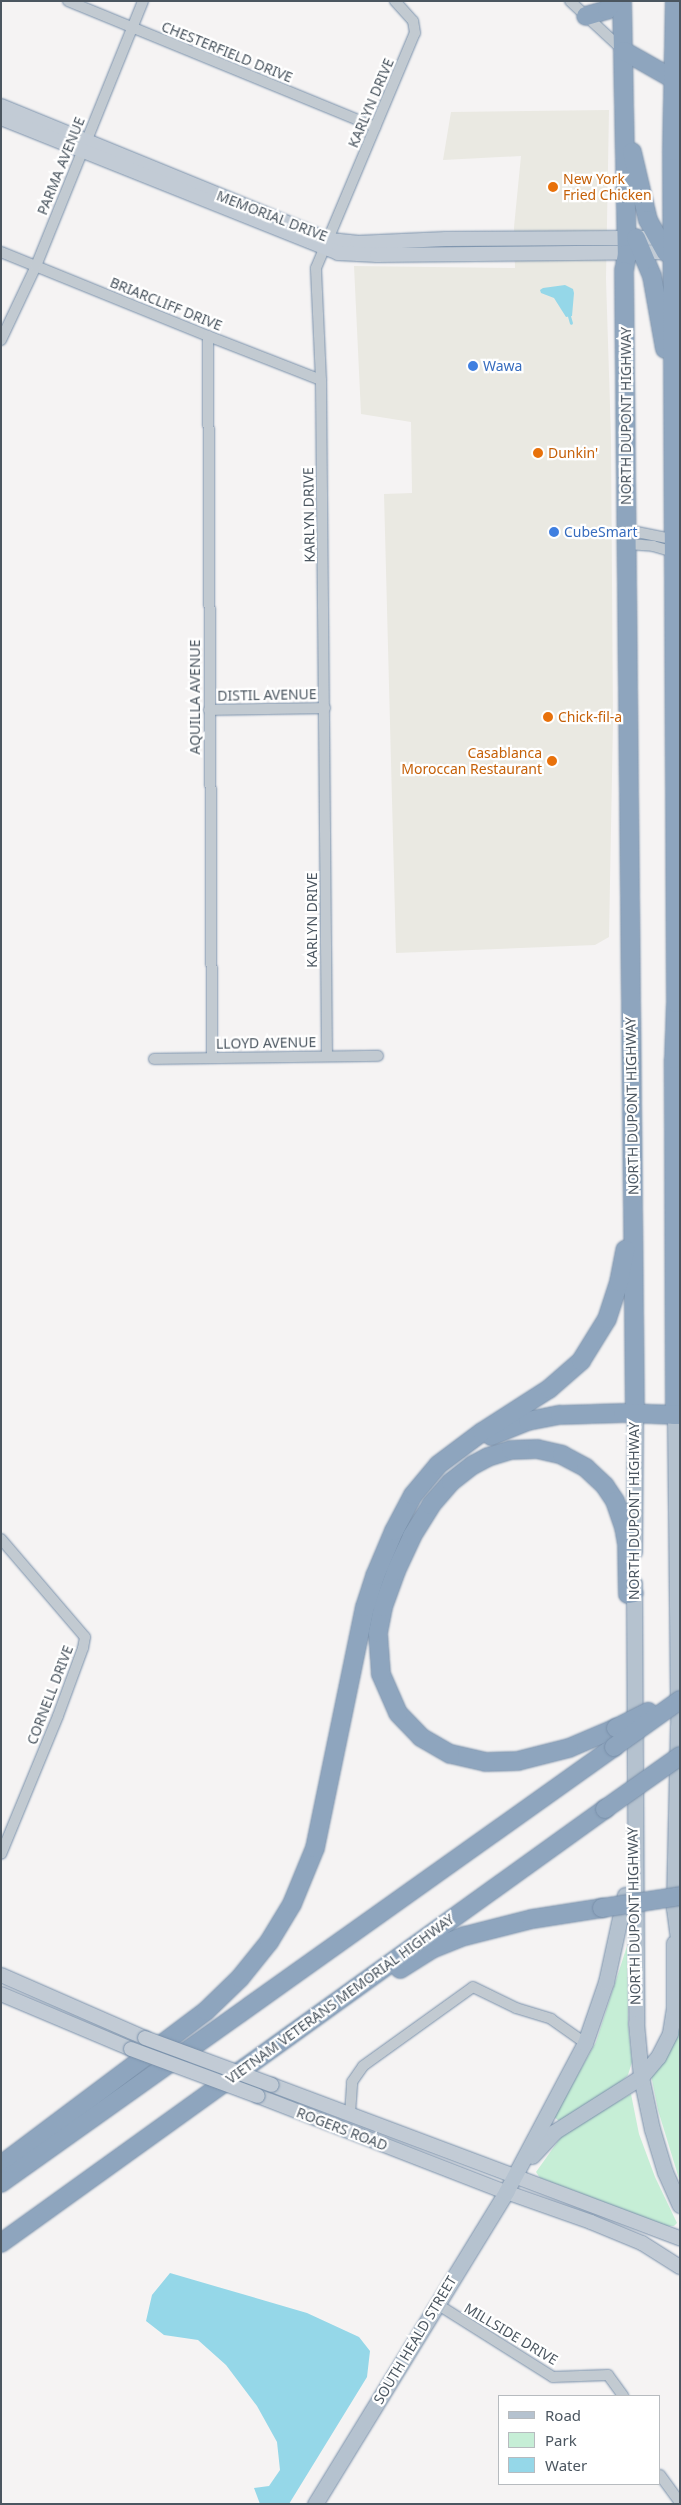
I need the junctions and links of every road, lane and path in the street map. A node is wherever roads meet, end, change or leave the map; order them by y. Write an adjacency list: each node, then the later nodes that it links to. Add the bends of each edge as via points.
1 (68, 1): 9 (street, CHESTERFIELD DRIVE)
2 (143, 1): 9 (street, PARMA AVENUE)
3 (394, 1): 14 (street, KARLYN DRIVE, via 413,21 415,33)
4 (570, 1): 8 (street)
5 (614, 1): 8 (highway, via 607,10)
6 (622, 1): 10 (highway, NORTH DUPONT HIGHWAY)
7 (675, 1): 11 (highway)
8 (586, 16): 10 (street)
9 (132, 28): 14 (street, CHESTERFIELD DRIVE); 16 (street, PARMA AVENUE)
10 (624, 50): 11 (highway); 15 (highway, NORTH DUPONT HIGHWAY)
11 (674, 80): 17 (highway)
12 (1, 106): 16 (street, MEMORIAL DRIVE)
13 (1, 118): 16 (street, MEMORIAL DRIVE)
14 (375, 127): 18 (street, KARLYN DRIVE)
15 (626, 135): 19 (highway, via 648,220); 20 (highway, NORTH DUPONT HIGHWAY)
16 (84, 146): 18 (street, MEMORIAL DRIVE); 22 (street, PARMA AVENUE)
17 (676, 155): 19 (highway)
18 (327, 244): 20 (street, MEMORIAL DRIVE, via 446,239); 26 (street, KARLYN DRIVE, via 316,268)
19 (672, 245): 20 (street, MEMORIAL DRIVE); 23 (highway)
20 (633, 246): 27 (highway, via 652,276); 30 (highway, NORTH DUPONT HIGHWAY, via 624,271)
21 (1, 252): 22 (street, BRIARCLIFF DRIVE)
22 (36, 266): 24 (street, BRIARCLIFF DRIVE); 25 (street, PARMA AVENUE)
23 (676, 284): 27 (highway)
24 (208, 336): 26 (street, BRIARCLIFF DRIVE); 34 (street, AQUILLA AVENUE)
25 (1, 340)
26 (321, 380): 33 (street, KARLYN DRIVE)
27 (674, 402): 28 (highway)
28 (674, 438): 29 (highway); 31 (highway)
29 (680, 463)
30 (627, 537): 31 (street); 36 (highway, NORTH DUPONT HIGHWAY)
31 (677, 547): 32 (highway)
32 (677, 626): 35 (highway)
33 (325, 708): 34 (street, DISTIL AVENUE); 38 (street, KARLYN DRIVE)
34 (209, 710): 40 (street, AQUILLA AVENUE)
35 (676, 1003): 37 (highway); 43 (highway)
36 (630, 1020): 42 (highway, NORTH DUPONT HIGHWAY); 44 (highway, via 625,1075 625,1258 607,1319 588,1351 566,1376 445,1459 425,1480)
37 (680, 1042)
38 (327, 1056): 39 (street, LLOYD AVENUE); 40 (street, LLOYD AVENUE)
39 (378, 1056)
40 (212, 1058): 41 (street, LLOYD AVENUE)
41 (154, 1059)
42 (635, 1413): 43 (highway); 44 (highway, via 560,1415 508,1428 457,1458); 46 (main road, NORTH DUPONT HIGHWAY)
43 (677, 1416): 52 (main road)
44 (408, 1506): 60 (highway, via 386,1547 365,1607 323,1816 310,1863 277,1931 240,1978 206,2011)
45 (1, 1539): 50 (street, CORNELL DRIVE, via 85,1637 58,1716)
46 (634, 1593): 47 (highway, bridge, via 628,1594 627,1544 615,1501 586,1468 562,1455 537,1449 511,1450 488,1457 465,1470 445,1489 412,1536 385,1601 378,1633 380,1674 398,1712 420,1737 450,1754 486,1762 518,1761 569,1748); 51 (main road, NORTH DUPONT HIGHWAY)
47 (680, 1696)
48 (680, 1700): 62 (highway, bridge)
49 (680, 1756): 56 (highway, VIETNAM VETERANS MEMORIAL HIGHWAY, bridge)
50 (1, 1854)
51 (634, 1859): 57 (main road, SOUTH HEALD STREET, via 606,1982); 58 (main road, NORTH DUPONT HIGHWAY, via 636,2023)
52 (677, 1902): 53 (main road); 56 (highway, bridge, via 602,1908 504,1925 442,1944); 58 (main road, SOUTH HEALD STREET, via 674,2007 670,2033 658,2057)
53 (680, 1954)
54 (1, 1975): 59 (street, ROGERS ROAD, bridge, via 146,2038)
55 (1, 1994): 63 (street, ROGERS ROAD, bridge, via 131,2049)
56 (291, 2036): 66 (highway, VIETNAM VETERANS MEMORIAL HIGHWAY)
57 (586, 2043): 59 (street, via 551,2019 516,2008 473,1987 363,2066 352,2082); 61 (main road, SOUTH HEALD STREET)
58 (641, 2077): 61 (main road, SOUTH HEALD STREET, via 554,2132); 64 (main road, NORTH DUPONT HIGHWAY, via 665,2172)
59 (350, 2114): 61 (street, ROGERS ROAD)
60 (1, 2164)
61 (514, 2175): 63 (main road, SOUTH HEALD STREET); 65 (street, ROGERS ROAD)
62 (1, 2184)
63 (506, 2192): 67 (street, ROGERS ROAD, via 642,2243); 68 (main road, SOUTH HEALD STREET)
64 (680, 2205)
65 (680, 2238)
66 (1, 2243)
67 (680, 2267)
68 (437, 2304): 69 (street, MILLSIDE DRIVE, via 553,2377 608,2375); 72 (main road, SOUTH HEALD STREET)
69 (622, 2395)
70 (661, 2476): 71 (street)
71 (680, 2503)
72 (315, 2504)

